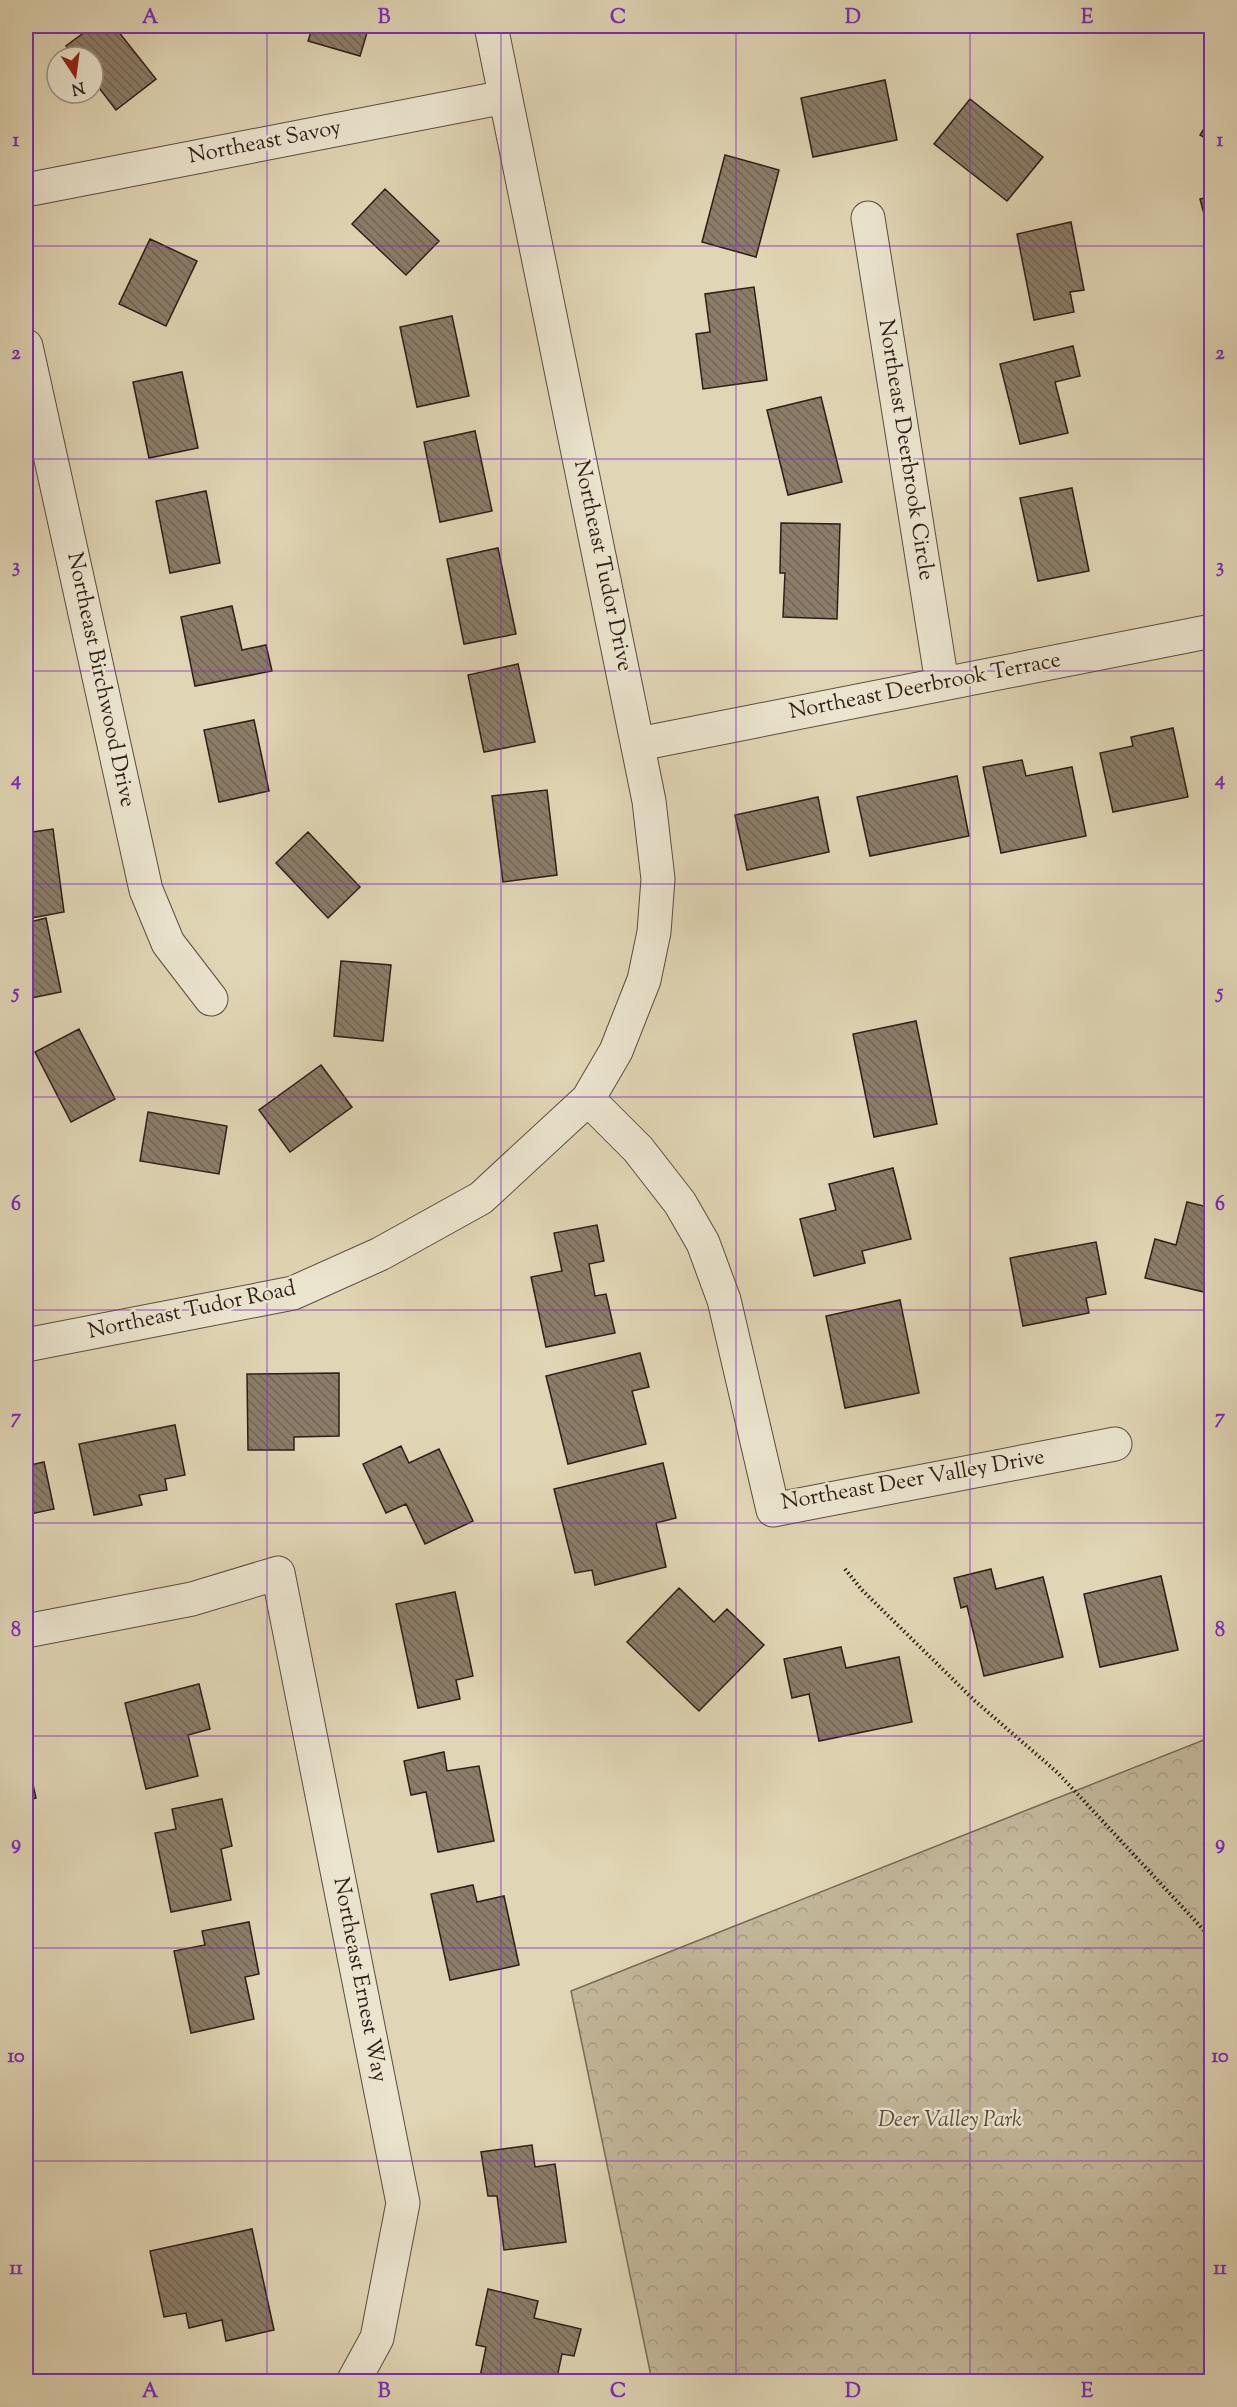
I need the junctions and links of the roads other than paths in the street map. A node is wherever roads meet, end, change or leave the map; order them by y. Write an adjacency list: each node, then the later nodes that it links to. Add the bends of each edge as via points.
1 (490, 26): 2 (street, Northeast Tudor Drive)
2 (505, 97): 3 (street, Northeast Savoy); 8 (street, Northeast Tudor Drive)
3 (26, 190)
4 (868, 218): 7 (street, Northeast Deerbrook Circle)
5 (26, 346): 9 (street, Northeast Birchwood Drive, via 146,890 168,943)
6 (1212, 631): 7 (street, Northeast Deerbrook Terrace)
7 (942, 683): 8 (street, Northeast Deerbrook Terrace)
8 (639, 744): 10 (street, Northeast Tudor Drive, via 658,879 654,932 644,980 616,1051)
9 (211, 999)
10 (588, 1099): 11 (street, Northeast Tudor Road, via 481,1198 380,1254 293,1293); 12 (street, Northeast Deer Valley Drive, via 638,1149 680,1203 703,1243 724,1300 773,1509)
11 (26, 1345)
12 (1114, 1444)
13 (26, 1631): 14 (street, Northeast Ernest Way, via 192,1599 278,1573 404,2203 377,2338)
14 (352, 2382)

